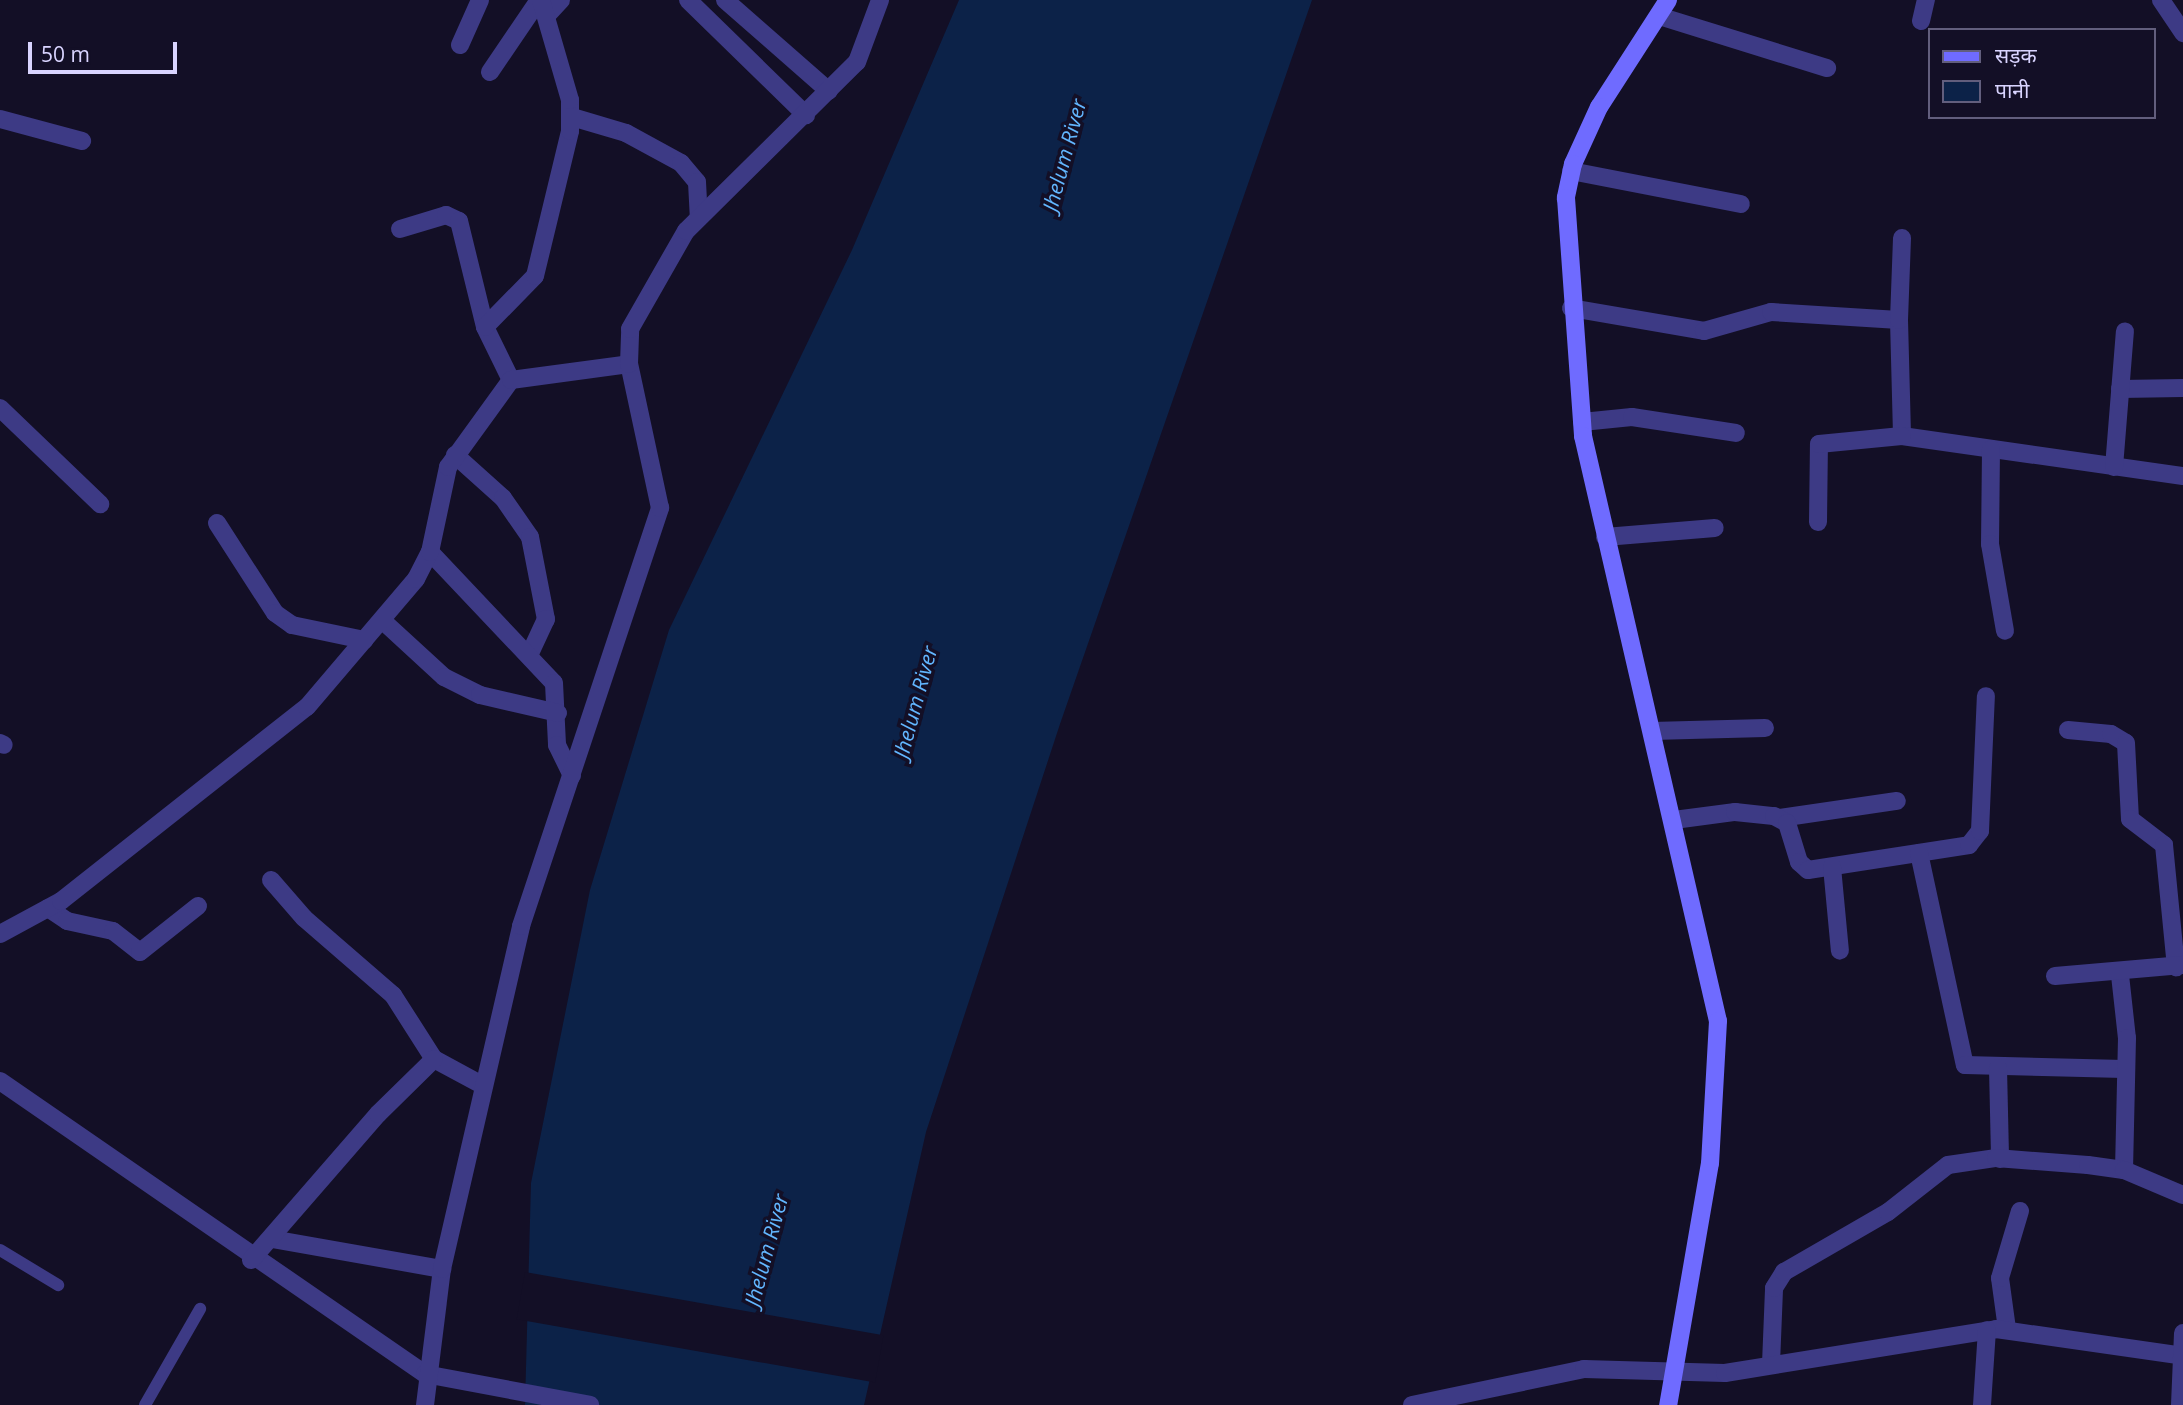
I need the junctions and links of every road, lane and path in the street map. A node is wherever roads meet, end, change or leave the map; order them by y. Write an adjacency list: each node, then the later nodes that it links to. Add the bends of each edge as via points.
1 (480, 0): 12 (street)
2 (561, 0): 8 (street)
3 (688, 0): 16 (street)
4 (725, 0): 15 (street)
5 (880, 0): 15 (street, via 866,47)
6 (1926, 0): 10 (street)
7 (2161, 0): 11 (street)
8 (543, 5): 14 (street); 17 (street)
9 (1663, 8): 13 (street); 20 (street, via 1599,107)
10 (1921, 22)
11 (2183, 33)
12 (460, 45)
13 (1827, 68)
14 (491, 72)
15 (827, 93): 16 (street)
16 (809, 113): 22 (street)
17 (572, 117): 22 (street, via 625,133 681,163 697,182); 27 (street, via 535,276)
18 (0, 119): 19 (street)
19 (82, 141)
20 (1571, 171): 21 (street); 25 (street, via 1566,198)
21 (1741, 204)
22 (699, 217): 29 (street, via 635,314)
23 (400, 229): 27 (street, via 446,215 458,222)
24 (1902, 239): 26 (street)
25 (1572, 308): 26 (street, via 1704,331 1770,312); 34 (street)
26 (1899, 320): 36 (street)
27 (485, 327): 30 (street)
28 (2125, 331): 32 (street)
29 (628, 364): 30 (street); 56 (street, via 660,508)
30 (512, 380): 38 (street)
31 (2183, 388): 32 (street)
32 (2120, 389): 39 (street)
33 (0, 408): 41 (street)
34 (1582, 422): 35 (street, via 1632,417); 45 (street)
35 (1736, 432)
36 (1902, 436): 37 (street); 43 (street, via 1819,444)
37 (1991, 449): 39 (street); 48 (street, via 1990,544)
38 (455, 455): 46 (street); 50 (street, via 503,498 530,537 547,619)
39 (2114, 467): 40 (street)
40 (2183, 476)
41 (100, 504)
42 (216, 523): 49 (street, via 275,613 292,625)
43 (1818, 523)
44 (1715, 528): 45 (street)
45 (1605, 537): 54 (street)
46 (430, 552): 47 (street); 50 (street)
47 (383, 621): 49 (street); 52 (street, via 444,677 480,695)
48 (2005, 631)
49 (364, 640): 64 (street, via 307,707)
50 (530, 653): 52 (street, via 554,683)
51 (1986, 696): 60 (street, via 1980,831 1969,845)
52 (558, 713): 56 (street, via 557,745)
53 (1765, 728): 54 (street)
54 (1652, 730): 59 (street)
55 (2068, 730): 67 (street, via 2111,734 2126,743 2130,819 2164,845)
56 (572, 776): 74 (street, via 521,926)
57 (1897, 801): 58 (street)
58 (1780, 818): 59 (street, via 1744,812); 61 (street, via 1802,867)
59 (1674, 821): 90 (street, via 1709,964 1720,1080)
60 (1919, 853): 61 (street); 71 (street, via 1963,1062)
61 (1832, 867): 66 (street)
62 (271, 880): 70 (street, via 304,918 393,995)
63 (198, 906): 64 (street, via 140,951 113,931 80,926)
64 (48, 908): 65 (street)
65 (0, 934)
66 (1840, 951)
67 (2179, 966): 68 (street)
68 (2120, 975): 69 (street); 72 (street)
69 (2055, 976)
70 (434, 1059): 74 (street); 79 (street, via 378,1114)
71 (1998, 1068): 72 (street); 75 (street)
72 (2124, 1069): 76 (street)
73 (0, 1081): 81 (street)
74 (482, 1085): 82 (street)
75 (2000, 1159): 76 (street); 89 (street, via 1936,1171 1888,1212 1784,1272 1774,1288)
76 (2124, 1170): 77 (street)
77 (2183, 1195)
78 (2020, 1211): 85 (street, via 2000,1278)
79 (272, 1238): 81 (street); 82 (street)
80 (0, 1250): 83 (lane)
81 (251, 1260): 91 (street)
82 (442, 1269): 91 (street)
83 (58, 1285)
84 (200, 1309): 92 (lane)
85 (2007, 1329): 86 (street); 88 (street)
86 (1987, 1330): 89 (street); 97 (street)
87 (2183, 1333): 88 (street)
88 (2181, 1355): 98 (street)
89 (1771, 1364): 90 (street)
90 (1672, 1373): 95 (street, via 1584,1369); 96 (street)
91 (425, 1374): 93 (street); 94 (street)
92 (145, 1405)
93 (425, 1405)
94 (590, 1405)
95 (1412, 1405)
96 (1668, 1405)
97 (1982, 1405)
98 (2180, 1405)

